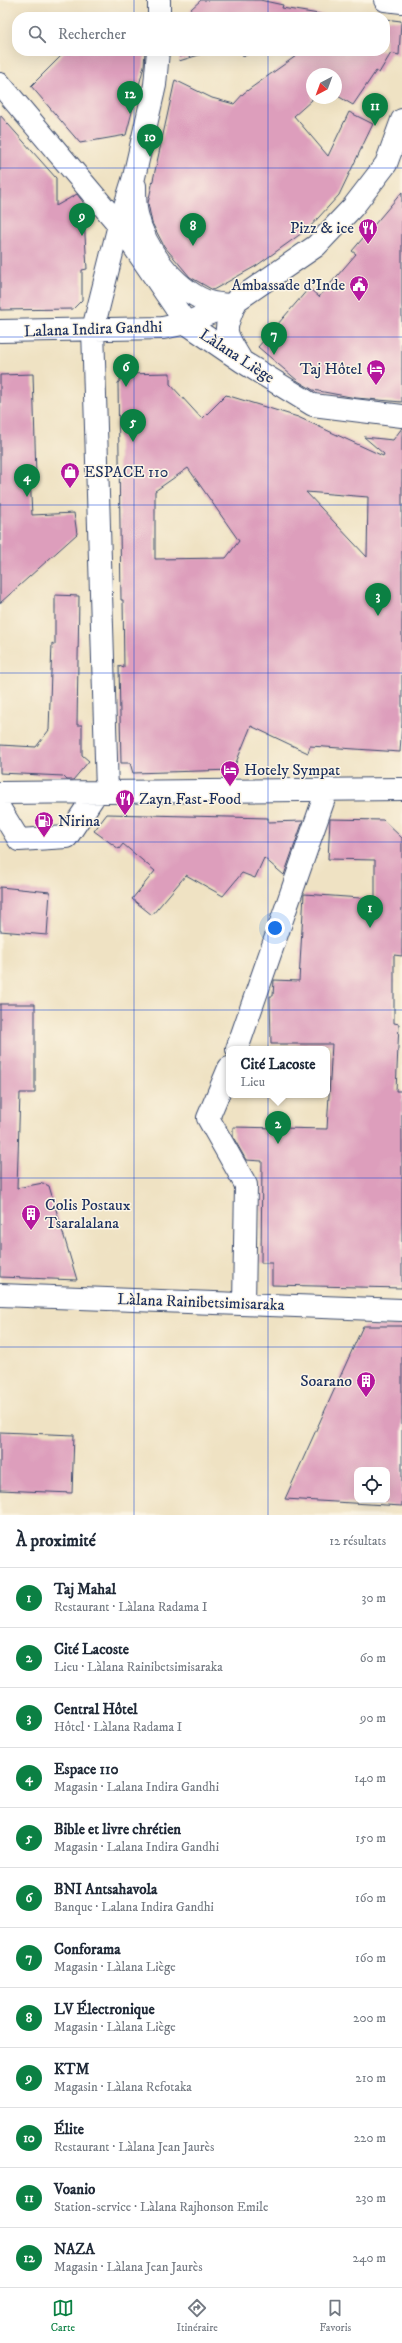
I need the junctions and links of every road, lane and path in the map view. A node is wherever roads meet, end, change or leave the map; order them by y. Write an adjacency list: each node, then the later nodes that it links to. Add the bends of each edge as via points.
1 (159, 0): 4 (street)
2 (385, 0): 3 (street)
3 (402, 2)
4 (159, 12)
5 (158, 56): 8 (street, via 155,85)
6 (0, 84): 9 (street, Làlana Liège)
7 (402, 120): 10 (street, Lalana Indira Gandhi, via 386,164 353,207 316,246)
8 (134, 177): 9 (street); 10 (street, via 136,214 146,241 167,272 190,292 206,301)
9 (119, 225): 11 (street, Làlana Liège); 12 (street)
10 (234, 302): 11 (street, Lalana Indira Gandhi); 14 (street, via 227,323 227,336)
11 (186, 323): 12 (street, Lalana Indira Gandhi, via 163,328); 14 (street, Làlana Liège)
12 (93, 329): 13 (street, Lalana Indira Gandhi); 18 (street)
13 (0, 331)
14 (243, 362): 15 (street, Làlana Liège, via 313,405)
15 (402, 416)
16 (402, 789): 17 (street)
17 (327, 790): 18 (street); 21 (street)
18 (102, 792): 19 (street); 20 (street, via 67,837 19,840)
19 (0, 793)
20 (0, 809)
21 (238, 1046)
22 (226, 1075): 24 (street, via 208,1118 246,1185)
23 (0, 1295): 24 (street, Làlana Rainibetsimisaraka)
24 (244, 1304): 25 (street, Làlana Rainibetsimisaraka)
25 (402, 1310)

